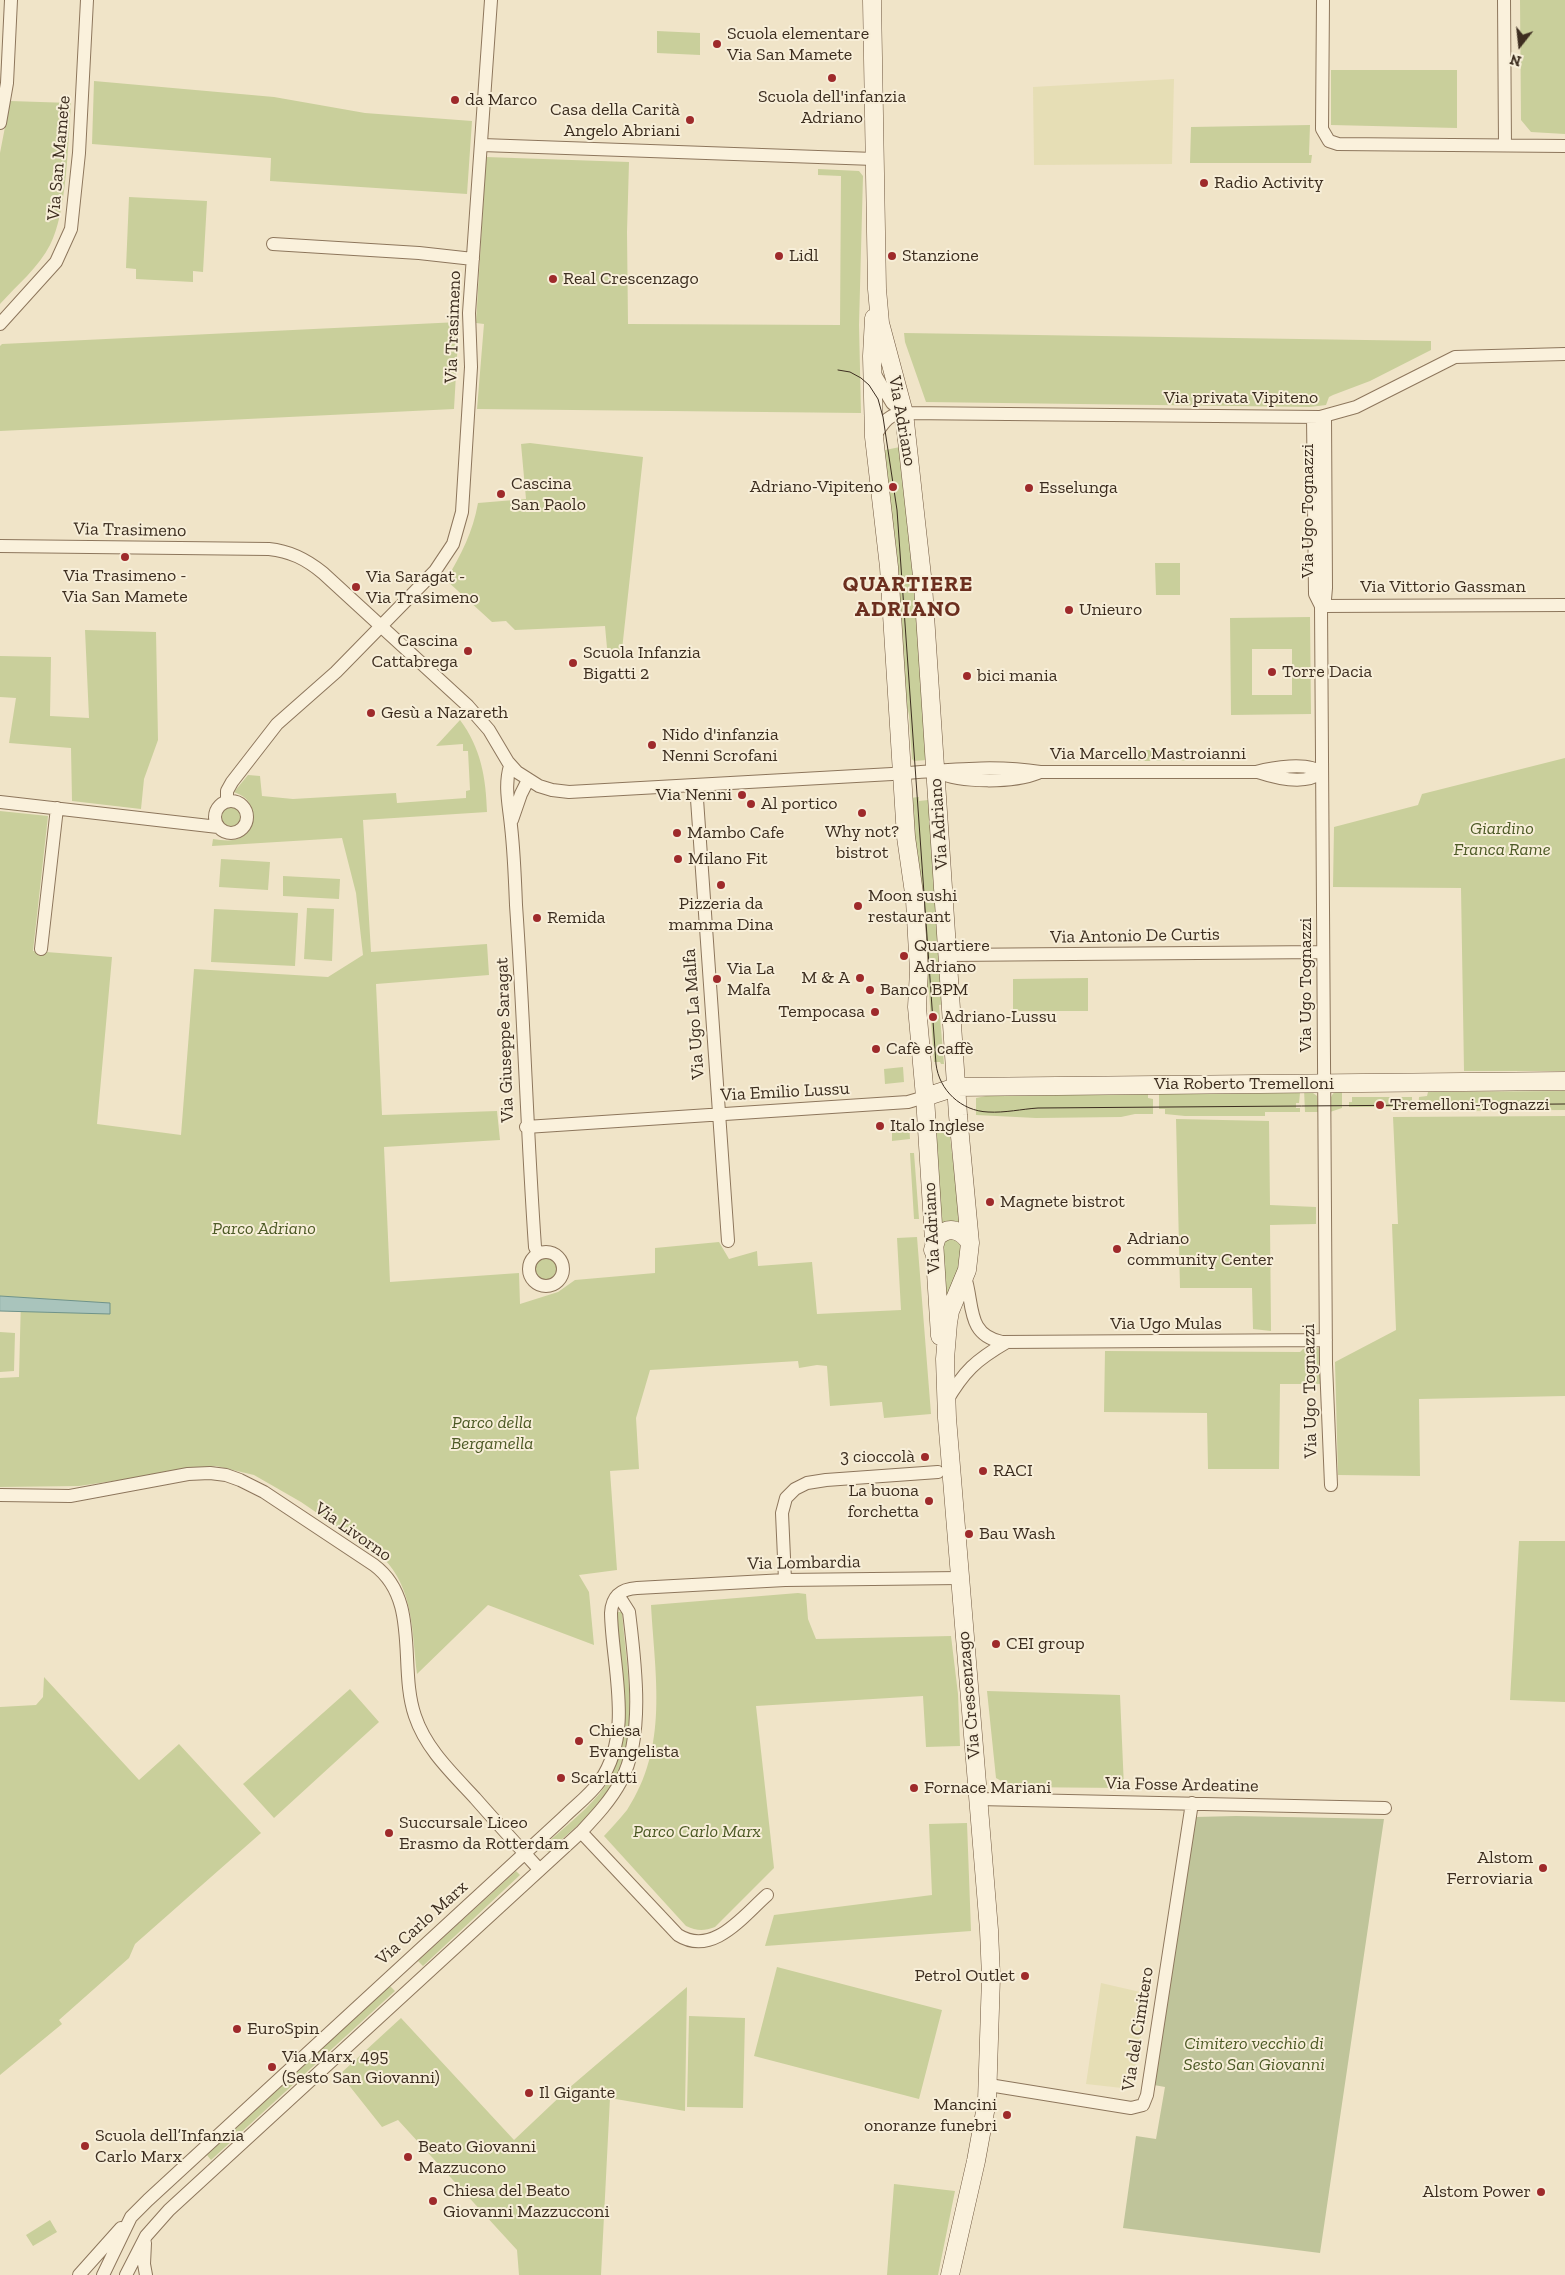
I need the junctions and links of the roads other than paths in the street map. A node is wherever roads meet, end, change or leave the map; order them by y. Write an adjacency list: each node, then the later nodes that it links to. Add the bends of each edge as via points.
1 (11, 0): 7 (street, via 7,83)
2 (87, 0): 15 (street, Via San Mamete, via 79,153 71,229 56,262)
3 (491, 0): 8 (street, Via Trasimeno)
4 (872, 0): 11 (street, Via Adriano)
5 (1323, 0): 9 (street, via 1322,129 1326,140 1338,144)
6 (1504, 0): 9 (street)
7 (0, 123)
8 (482, 145): 11 (street); 13 (street, Via Trasimeno)
9 (1505, 145): 10 (street)
10 (1565, 146)
11 (874, 160): 14 (street, Via Adriano)
12 (273, 244): 13 (street)
13 (473, 259): 24 (street, Via Trasimeno, via 469,319 471,367 460,523 443,560)
14 (877, 289): 17 (street, Via Adriano); 18 (street, Via Adriano, via 880,324)
15 (0, 324)
16 (1565, 354): 19 (street, Via privata Vipiteno, via 1455,357 1364,404)
17 (872, 370): 18 (street, via 892,403); 20 (street, Via Adriano)
18 (904, 413): 19 (street, Via privata Vipiteno); 20 (street, via 888,417); 26 (street, Via Adriano, via 923,584)
19 (1319, 416): 23 (street, Via Ugo Tognazzi, via 1315,594)
20 (874, 437): 27 (street, Via Adriano, via 889,567)
21 (0, 546): 24 (street, Via Trasimeno, via 284,551 314,565)
22 (1565, 605): 23 (street, Via Vittorio Gassman)
23 (1321, 606): 28 (street, Via Ugo Tognazzi)
24 (382, 627): 25 (street, via 480,720 495,738); 31 (street, Via Trasimeno, via 277,724 232,782 227,791)
25 (510, 766): 29 (street); 36 (street, Via Giuseppe Saragat, via 507,788)
26 (935, 771): 27 (street, Via Marcello Mastroianni); 28 (street, Via Marcello Mastroianni, via 950,778 1011,779 1040,772 1256,772 1305,767); 40 (street, Via Adriano)
27 (902, 773): 30 (street, Via Marcello Mastroianni); 44 (street, Via Adriano, via 908,864 914,893 919,971 917,1007)
28 (1321, 773): 39 (street, Via Ugo Tognazzi)
29 (528, 780): 30 (street, Via Marcello Mastroianni, via 546,789 565,792); 36 (street, Via Giuseppe Saragat)
30 (696, 785): 45 (street, Via Ugo La Malfa)
31 (227, 801): 34 (street, Via Trasimeno); 37 (street, via 242,805 247,812 246,824 233,833)
32 (0, 802): 33 (street)
33 (57, 808): 35 (street); 38 (street)
34 (215, 814): 35 (street); 37 (street)
35 (190, 823): 37 (street)
36 (511, 825): 46 (street, Via Giuseppe Saragat)
37 (218, 827)
38 (41, 949)
39 (1323, 952): 40 (street, Via Antonio De Curtis); 42 (street, Via Ugo Tognazzi)
40 (947, 955): 43 (street, Via Adriano)
41 (1565, 1081): 42 (street, Via Roberto Tremelloni)
42 (1324, 1084): 43 (street, Via Roberto Tremelloni); 52 (street, Via Ugo Tognazzi)
43 (956, 1087): 44 (street, Via Roberto Tremelloni); 48 (street, Via Adriano)
44 (925, 1097): 45 (street, Via Emilio Lussu, via 908,1102); 49 (street, Via Adriano)
45 (718, 1113): 46 (street, Via Emilio Lussu); 47 (street, Via Ugo La Malfa)
46 (526, 1127): 50 (street, Via Giuseppe Saragat)
47 (728, 1241)
48 (970, 1243): 49 (street, via 960,1232 948,1230 937,1237); 51 (street, Via Adriano)
49 (933, 1251): 54 (street, Via Adriano, via 938,1325)
50 (538, 1253)
51 (965, 1277): 53 (street, Via Ugo Mulas, via 975,1324 988,1337); 54 (street, Via Adriano, via 948,1317)
52 (1326, 1340): 53 (street, Via Ugo Mulas); 57 (street, Via Ugo Tognazzi)
53 (1007, 1342): 55 (street, via 966,1371)
54 (945, 1358): 55 (street, Via Adriano)
55 (946, 1402): 59 (street, Via Crescenzago)
56 (938, 1472): 60 (street, via 826,1480 795,1489 786,1498 782,1513)
57 (1330, 1485)
58 (0, 1495): 69 (street, Via Livorno, via 70,1496 188,1474 226,1475 264,1492 374,1565 394,1585 400,1600 412,1702 422,1732 436,1755)
59 (960, 1578): 60 (street, Via Lombardia); 65 (street, Via Crescenzago)
60 (785, 1580): 62 (street, Via Lombardia)
61 (632, 1588): 62 (street); 63 (street); 64 (street)
62 (650, 1588): 64 (street, via 636,1597)
63 (614, 1599): 64 (street, via 622,1601); 69 (street, Via Carlo Marx, via 612,1616 619,1721 613,1756 592,1790)
64 (628, 1610): 68 (street, via 637,1710 632,1754 613,1795)
65 (978, 1799): 66 (street, Via Fosse Ardeatine); 72 (street, Via Crescenzago, via 990,1956)
66 (1192, 1803): 67 (street, Via Fosse Ardeatine); 72 (street, Via del Cimitero, via 1148,2095 1143,2105 1131,2108)
67 (1385, 1808)
68 (581, 1832): 70 (street); 71 (street, via 678,1935 688,1940 702,1942 718,1937)
69 (525, 1853): 70 (street, Via Livorno); 73 (street, Via Carlo Marx)
70 (539, 1869): 74 (street, via 169,2210)
71 (766, 1895)
72 (989, 2085): 79 (street, Via Crescenzago, via 981,2138)
73 (131, 2217): 75 (street, Via Carlo Marx); 76 (street, Via Carlo Marx)
74 (146, 2236): 77 (street); 78 (street)
75 (79, 2275)
76 (104, 2275)
77 (126, 2275)
78 (146, 2275)
79 (950, 2275)

